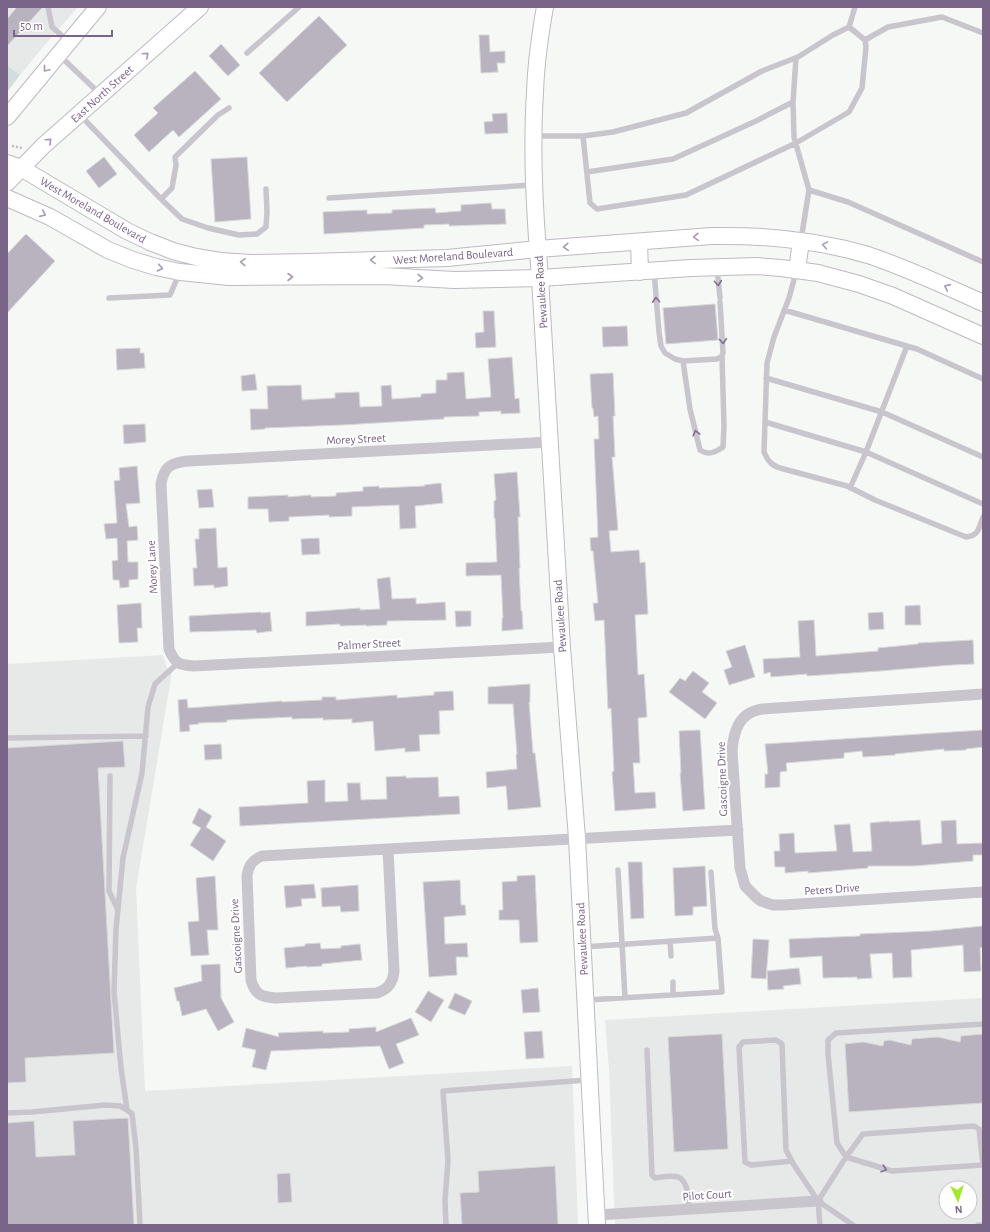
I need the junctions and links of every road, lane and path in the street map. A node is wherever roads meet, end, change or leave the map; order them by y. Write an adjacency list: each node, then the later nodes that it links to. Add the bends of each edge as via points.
1 (48, 7): 10 (lane, via 52,27)
2 (98, 7): 10 (street)
3 (200, 7): 14 (street, East North Street, one-way to 3)
4 (299, 7): 11 (lane)
5 (545, 7): 19 (street, Pewaukee Road, via 539,42)
6 (854, 7): 7 (lane)
7 (849, 27): 9 (lane); 13 (lane)
8 (983, 33): 9 (lane, via 942,17 888,27)
9 (865, 40): 21 (lane, via 862,88 849,112)
10 (69, 42): 12 (street)
11 (247, 52)
12 (58, 55): 14 (lane); 18 (street, one-way to 18)
13 (796, 58): 15 (lane); 20 (lane, via 762,71 686,113 612,132)
14 (101, 95): 17 (street, East North Street)
15 (793, 102): 21 (lane); 25 (lane, via 673,159)
16 (230, 108): 32 (lane, via 218,115 176,157 172,188)
17 (79, 114): 24 (street, East North Street, one-way to 17, via 43,146); 32 (lane)
18 (7, 117)
19 (534, 136): 20 (lane); 27 (street, Pewaukee Road)
20 (583, 136): 25 (lane)
21 (796, 143): 25 (lane, via 686,195 597,209 590,203); 29 (lane)
22 (12, 146): 23 (path)
23 (22, 148)
24 (12, 168): 26 (street, East North Street); 35 (street, West Moreland Boulevard, one-way to 24, via 447,258 251,263 220,261 173,251 150,242)
25 (587, 172)
26 (7, 184)
27 (535, 185): 31 (lane); 35 (street, Pewaukee Road)
28 (266, 189): 32 (lane, via 266,227 257,234 239,235 195,224 182,219)
29 (809, 190): 33 (lane); 36 (lane, via 848,202)
30 (7, 198): 40 (street, West Moreland Boulevard, one-way to 40, via 50,217 108,250)
31 (329, 198)
32 (161, 199)
33 (801, 241): 34 (street, West Moreland Boulevard, one-way to 34, via 767,237 712,236); 38 (street); 43 (street, West Moreland Boulevard, one-way to 33, via 888,262 832,246)
34 (639, 242): 35 (street, West Moreland Boulevard, one-way to 35); 39 (street)
35 (538, 249): 41 (street, Pewaukee Road)
36 (983, 262)
37 (717, 268): 38 (street, West Moreland Boulevard, via 757,266); 39 (street, West Moreland Boulevard); 47 (lane, one-way to 47)
38 (797, 270): 44 (lane); 45 (street, West Moreland Boulevard, via 866,286)
39 (647, 271): 41 (street, West Moreland Boulevard); 48 (lane, one-way to 39, via 665,353 661,346)
40 (180, 272): 41 (street, West Moreland Boulevard, one-way to 41, via 229,277 383,276 454,280); 42 (lane, via 170,295)
41 (540, 278): 53 (street, Pewaukee Road)
42 (109, 298)
43 (983, 303)
44 (784, 310): 46 (lane); 49 (lane, via 767,363)
45 (983, 336)
46 (907, 346): 50 (lane); 51 (lane)
47 (722, 356): 48 (lane, via 717,359); 48 (lane, one-way to 48, via 722,447 711,454 700,450 690,409)
48 (683, 361)
49 (766, 378): 51 (lane); 52 (lane)
50 (983, 379)
51 (882, 412): 54 (lane); 55 (lane)
52 (765, 422): 54 (lane); 57 (lane, via 764,452 772,465)
53 (550, 442): 56 (street, Morey Street, via 188,461 176,462); 60 (street, Pewaukee Road)
54 (866, 452): 57 (lane); 58 (lane)
55 (983, 457)
56 (166, 468): 61 (street, Morey Lane, via 161,484 169,641 173,658)
57 (850, 488): 59 (lane, via 966,537 977,533)
58 (983, 504)
59 (983, 517)
60 (562, 647): 61 (street, Palmer Street, via 194,666); 67 (street, Pewaukee Road)
61 (178, 663): 63 (lane, via 155,684 148,707)
62 (983, 694): 66 (street, Gascoigne Drive, via 762,709 750,713 736,729 733,738)
63 (146, 736): 64 (lane); 72 (lane, via 142,773 123,858)
64 (7, 738)
65 (110, 776): 72 (lane, via 109,891)
66 (738, 830): 67 (street, Gascoigne Drive); 71 (street, Peters Drive, via 743,882 757,898 773,905)
67 (577, 838): 68 (street, Gascoigne Drive); 76 (street, Pewaukee Road)
68 (388, 848): 68 (street, Gascoigne Drive, via 394,971 393,979 387,988 377,993 276,998 266,997 257,992 251,980 247,876 250,863 262,856)
69 (618, 870): 75 (lane)
70 (711, 872): 73 (lane)
71 (983, 892)
72 (118, 910): 85 (lane, via 114,992)
73 (718, 938): 74 (lane); 79 (lane, via 722,992)
74 (670, 941): 75 (lane); 77 (lane)
75 (622, 944): 76 (lane); 80 (lane)
76 (583, 947): 81 (street, Pewaukee Road)
77 (671, 956)
78 (672, 982): 79 (lane)
79 (673, 995): 80 (lane)
80 (625, 998): 81 (lane)
81 (586, 1000): 84 (street, Pewaukee Road)
82 (983, 1024): 87 (lane, via 836,1033 828,1040 837,1143)
83 (647, 1050): 91 (lane, via 652,1175 655,1178 678,1177 682,1180)
84 (590, 1080): 92 (street, Pewaukee Road); 94 (lane, via 443,1091 448,1161)
85 (127, 1110): 86 (lane, via 120,1106 104,1105); 93 (lane, via 132,1114 136,1148)
86 (7, 1113)
87 (846, 1158): 89 (lane, one-way to 89, via 892,1171); 89 (lane, via 863,1134 974,1126 979,1129); 90 (lane)
88 (792, 1161): 88 (lane, via 786,1150 782,1044 776,1040 742,1042 739,1047 745,1162 752,1165); 90 (lane)
89 (983, 1165)
90 (818, 1201): 91 (street, Pilot Court); 95 (lane); 96 (lane)
91 (689, 1209): 92 (street, Pilot Court)
92 (597, 1220)
93 (140, 1225)
94 (446, 1225)
95 (820, 1225)
96 (853, 1225)
97 (978, 1225): 98 (lane)
98 (983, 1225)

